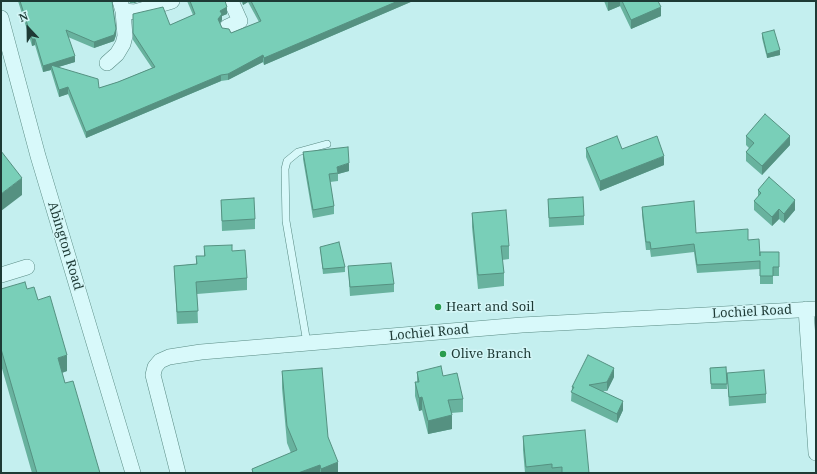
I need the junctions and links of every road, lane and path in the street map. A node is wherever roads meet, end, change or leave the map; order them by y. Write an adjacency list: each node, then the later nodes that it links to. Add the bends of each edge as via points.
1 (172, 1): 3 (street, via 145,10)
2 (231, 1): 5 (street)
3 (121, 6): 7 (street, via 125,36 117,54)
4 (1, 18): 6 (street, Abington Road)
5 (239, 22)
6 (5, 50): 14 (street, Abington Road)
7 (107, 63)
8 (327, 144): 12 (lane, via 298,152 287,161 285,169 286,221)
9 (27, 267): 10 (street)
10 (1, 274)
11 (811, 309): 12 (street, Lochiel Road, via 522,325); 13 (street)
12 (307, 343): 15 (street, Lochiel Road, via 200,352 160,361 155,367 154,382)
13 (816, 453)
14 (133, 473)
15 (178, 473)

